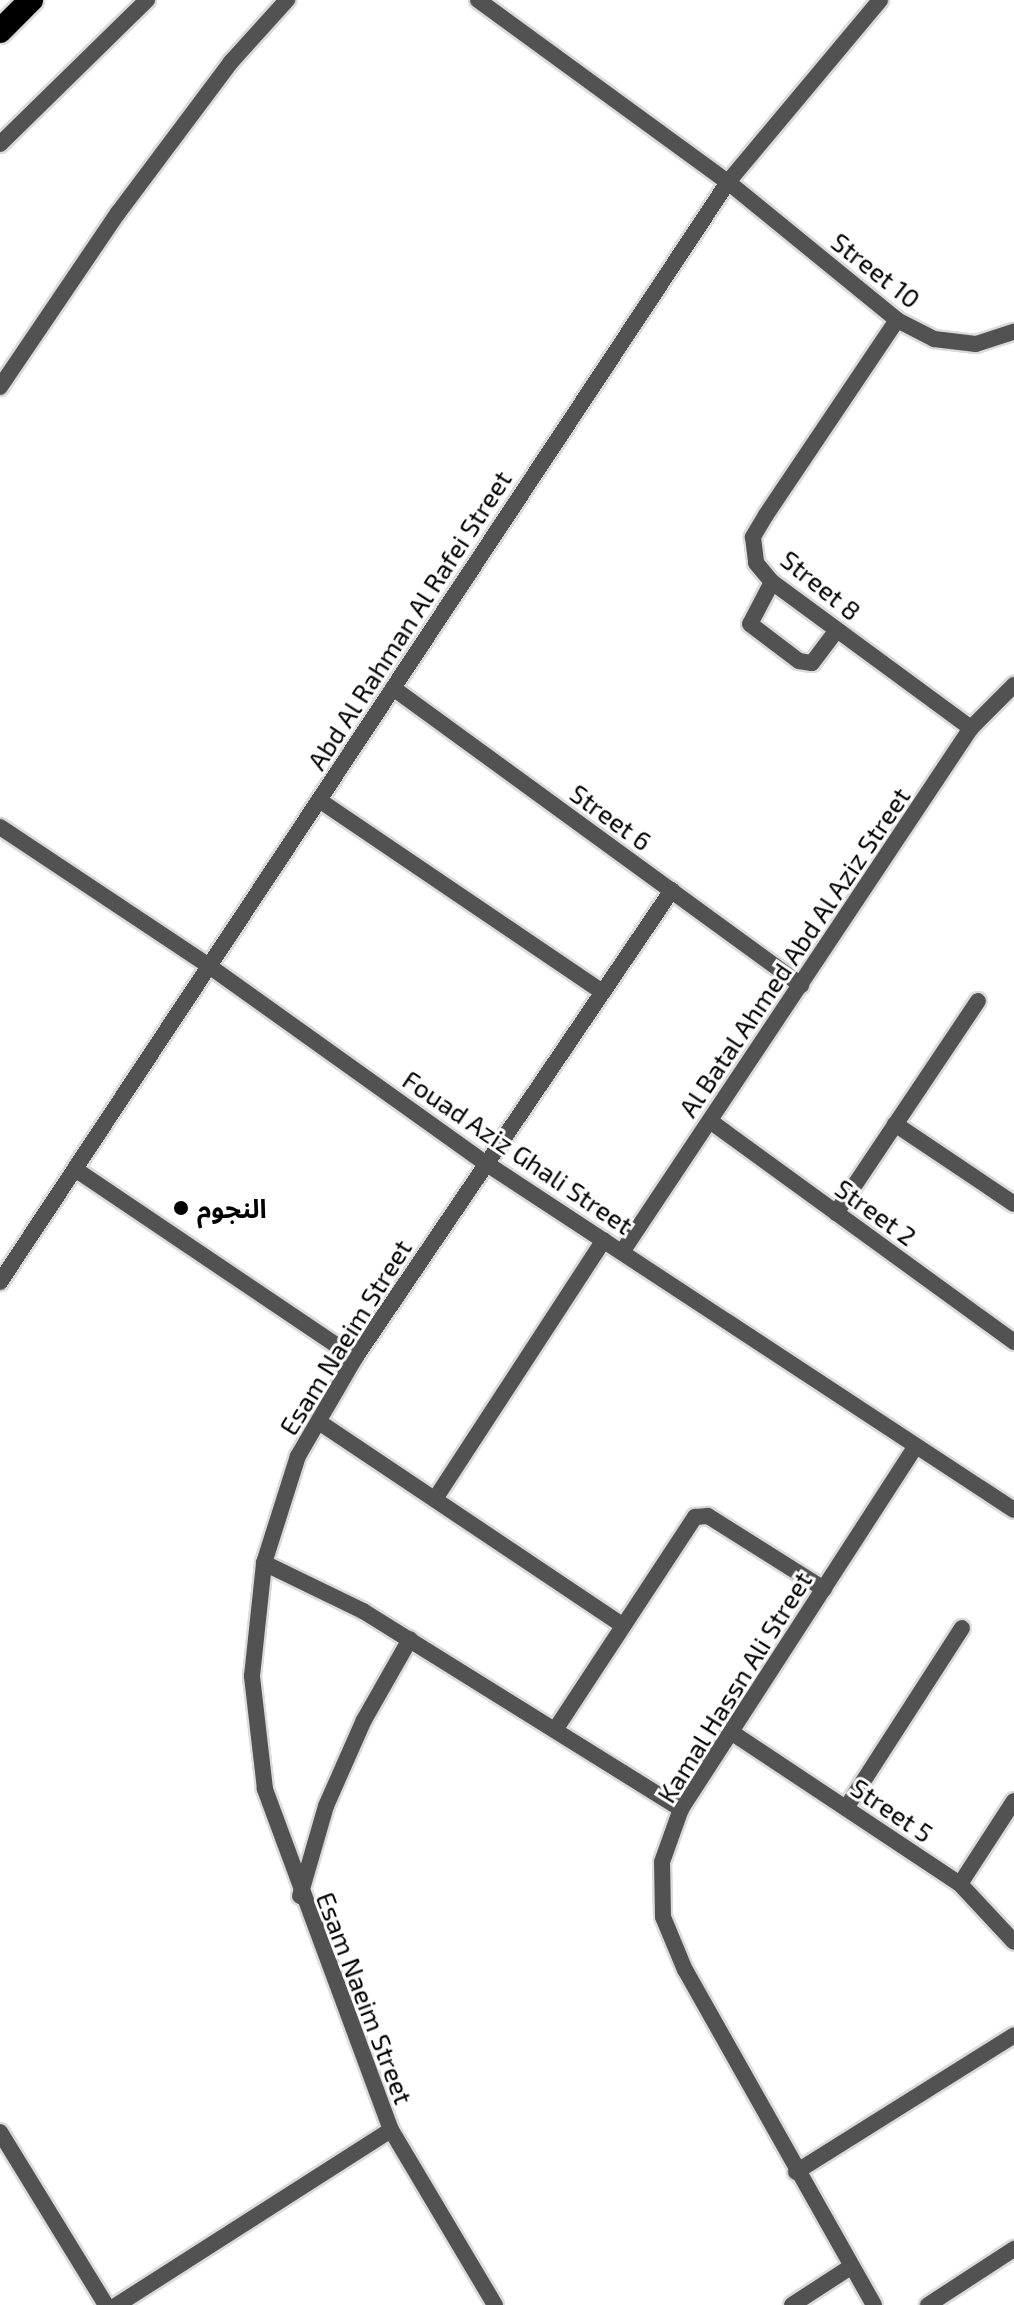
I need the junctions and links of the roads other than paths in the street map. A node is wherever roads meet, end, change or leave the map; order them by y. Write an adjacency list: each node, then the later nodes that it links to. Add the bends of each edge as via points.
1 (31, 0): 6 (highway)
2 (147, 0): 7 (street)
3 (287, 0): 11 (street, via 231,62 137,188)
4 (478, 0): 8 (street, Street 10)
5 (880, 0): 8 (street, Abd Al Rahman Al Rafei Street)
6 (0, 31)
7 (0, 144)
8 (728, 182): 9 (street, Street 10); 15 (street, Abd Al Rahman Al Rafei Street)
9 (897, 320): 10 (street, Street 10, via 934,339 976,344); 12 (street, Street 8, via 753,537 756,563)
10 (1014, 332)
11 (0, 387)
12 (772, 582): 13 (street, Street 8); 13 (street, via 750,624 799,661 812,663)
13 (837, 630): 16 (street, Street 8)
14 (1014, 685): 16 (street, Al Batal Ahmed Abd Al Aziz Street)
15 (393, 688): 17 (street, Abd Al Rahman Al Rafei Street); 19 (street, Street 6)
16 (971, 728): 21 (street, Al Batal Ahmed Abd Al Aziz Street)
17 (319, 800): 20 (street, Abd Al Rahman Al Rafei Street); 22 (street)
18 (0, 827): 20 (street, Fouad Aziz Ghali Street)
19 (672, 890): 21 (street, Street 6); 22 (street, Esam Naeim Street)
20 (209, 966): 26 (street, Fouad Aziz Ghali Street); 27 (street, Abd Al Rahman Al Rafei Street)
21 (801, 985): 24 (street, Al Batal Ahmed Abd Al Aziz Street)
22 (603, 992): 26 (street, Esam Naeim Street)
23 (978, 1001): 25 (street)
24 (710, 1121): 29 (street, Street 2); 31 (street, Al Batal Ahmed Abd Al Aziz Street)
25 (895, 1124): 28 (street); 29 (street)
26 (487, 1164): 30 (street, Fouad Aziz Ghali Street); 34 (street, Esam Naeim Street)
27 (75, 1169): 32 (street, Abd Al Rahman Al Rafei Street); 34 (street)
28 (1014, 1204)
29 (836, 1213): 33 (street, Street 2)
30 (604, 1240): 31 (street, Fouad Aziz Ghali Street); 37 (street)
31 (622, 1252): 36 (street, Fouad Aziz Ghali Street)
32 (0, 1282)
33 (1014, 1342)
34 (355, 1358): 35 (street, Esam Naeim Street)
35 (319, 1422): 37 (street); 39 (street, Esam Naeim Street, via 298,1456)
36 (916, 1446): 38 (street, Fouad Aziz Ghali Street); 40 (street, Kamal Hassn Ali Street)
37 (435, 1499): 41 (street)
38 (1014, 1510)
39 (264, 1563): 43 (street); 50 (street, Esam Naeim Street, via 252,1676 263,1775)
40 (824, 1589): 41 (street, via 708,1516 695,1517); 45 (street, Kamal Hassn Ali Street)
41 (622, 1625): 44 (street)
42 (962, 1628): 47 (street)
43 (410, 1639): 44 (street); 50 (street, via 364,1720 326,1806)
44 (555, 1730): 48 (street)
45 (731, 1732): 47 (street, Street 5); 48 (street, Kamal Hassn Ali Street)
46 (1014, 1801): 49 (street)
47 (846, 1808): 49 (street, Street 5)
48 (681, 1809): 55 (street, Kamal Hassn Ali Street, via 662,1862 663,1917 685,1970)
49 (960, 1884): 51 (street, Street 5)
50 (300, 1896): 53 (street, Esam Naeim Street)
51 (1014, 1942)
52 (1014, 2035): 55 (street)
53 (391, 2130): 59 (street); 60 (street, Esam Naeim Street)
54 (0, 2132): 58 (street)
55 (796, 2172): 57 (street, Kamal Hassn Ali Street)
56 (1014, 2249): 63 (street)
57 (849, 2268): 61 (street); 62 (street, Kamal Hassn Ali Street)
58 (106, 2305)
59 (117, 2305)
60 (495, 2305)
61 (792, 2305)
62 (874, 2305)
63 (928, 2305)

